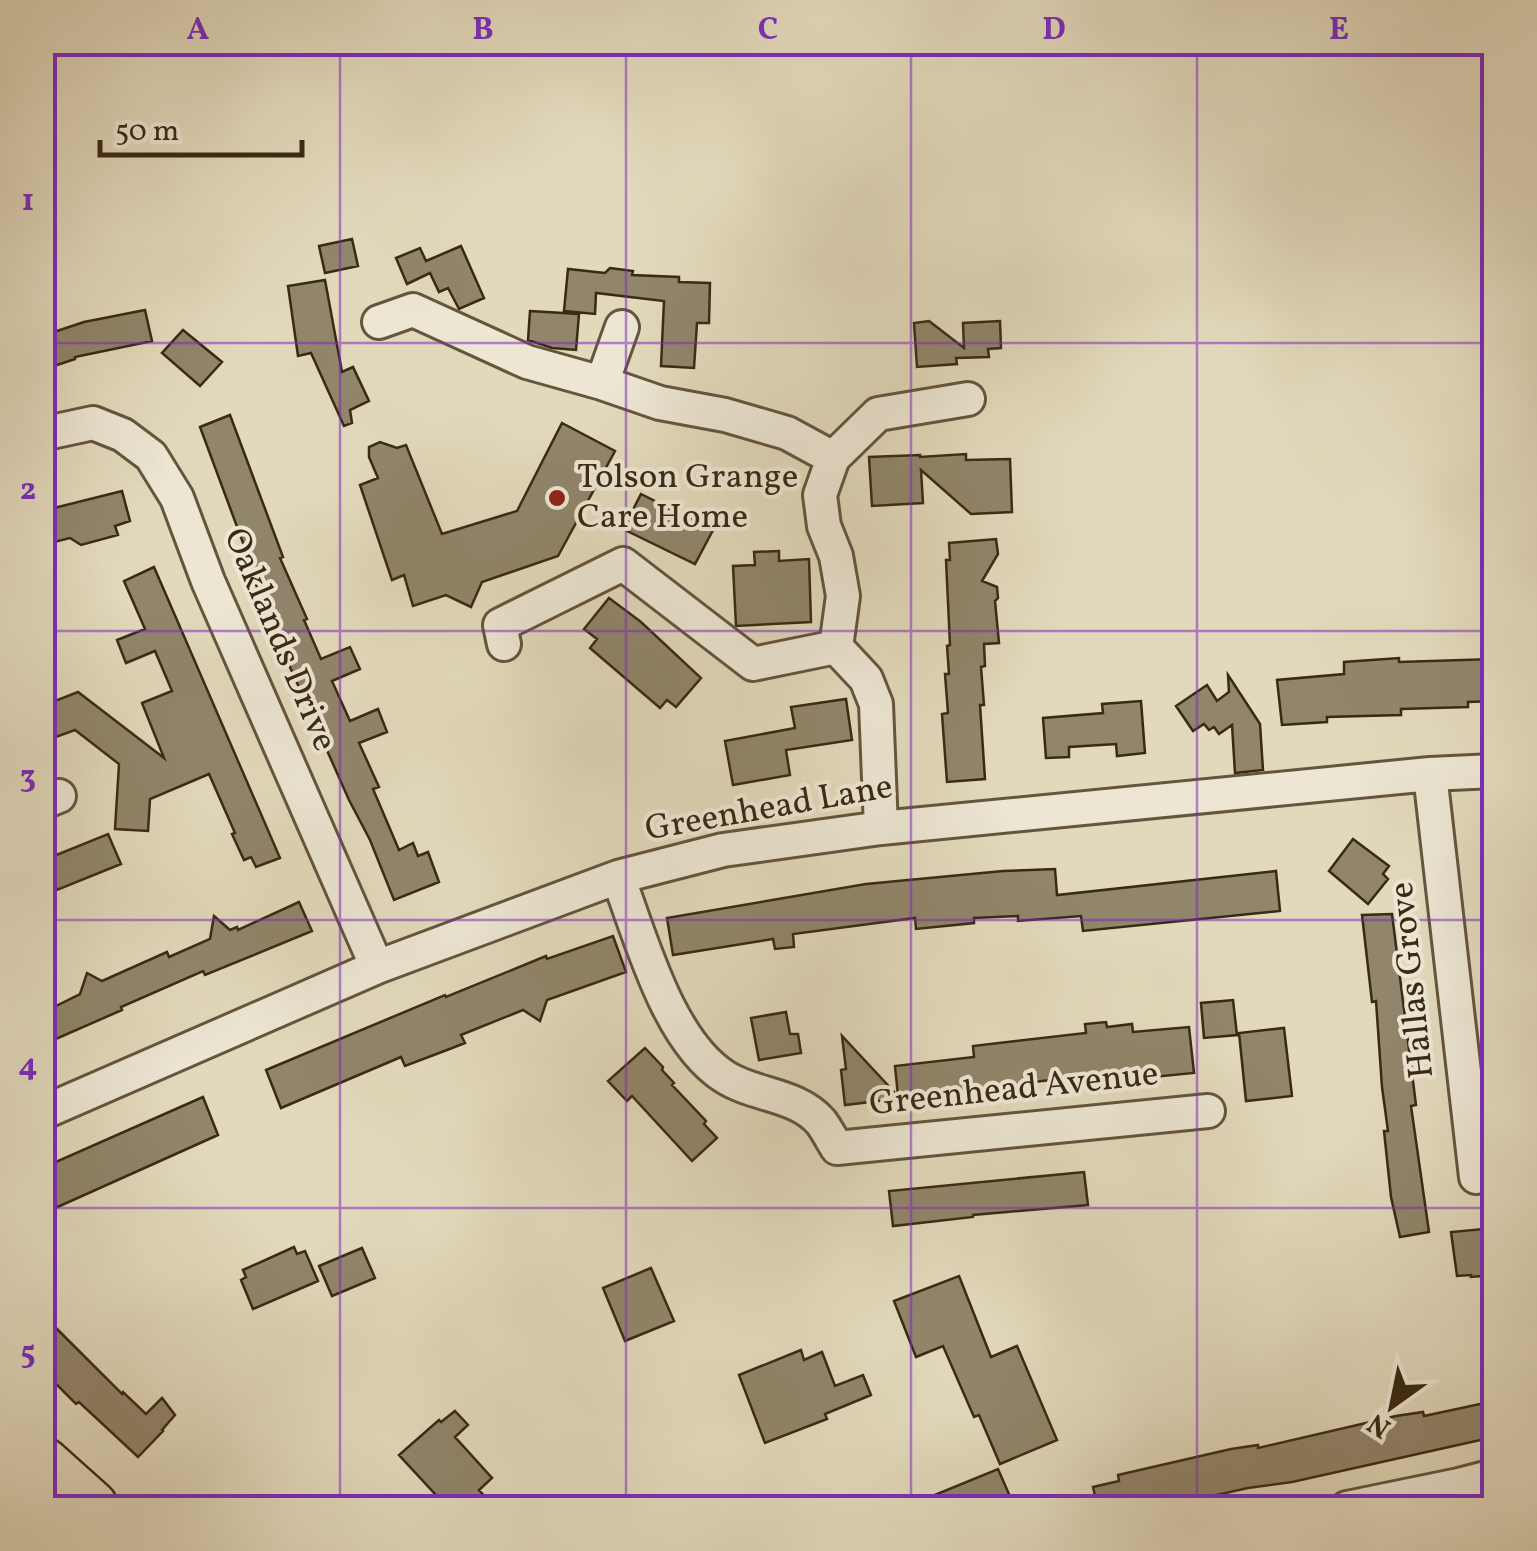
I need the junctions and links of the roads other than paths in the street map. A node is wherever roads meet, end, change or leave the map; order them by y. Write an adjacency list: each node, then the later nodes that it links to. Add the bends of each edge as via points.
1 (380, 322): 3 (street, via 413,310 527,362)
2 (622, 327): 3 (street)
3 (602, 383): 6 (street, via 787,433)
4 (968, 399): 6 (street, via 878,414)
5 (42, 434): 13 (street, Oaklands Drive, via 93,423 123,434 151,456 177,498)
6 (833, 458): 8 (street, via 820,494 843,596)
7 (504, 644): 8 (street, via 500,625 624,564 753,664)
8 (836, 646): 11 (street, via 866,679 876,704)
9 (1494, 771): 10 (street, Greenhead Lane)
10 (1430, 774): 11 (street, Greenhead Lane); 16 (street, Hallas Grove)
11 (881, 828): 12 (street, Greenhead Lane, via 723,850)
12 (618, 877): 13 (street, Greenhead Lane); 14 (street, Greenhead Avenue, via 658,985 698,1053 725,1077 796,1103 820,1120 837,1148)
13 (377, 967): 15 (street, Greenhead Lane)
14 (1208, 1111)
15 (42, 1113)
16 (1476, 1177)
17 (42, 1465): 20 (highway)
18 (1494, 1476): 19 (street)
19 (1462, 1497): 21 (street)
20 (90, 1508)
21 (1347, 1508)

